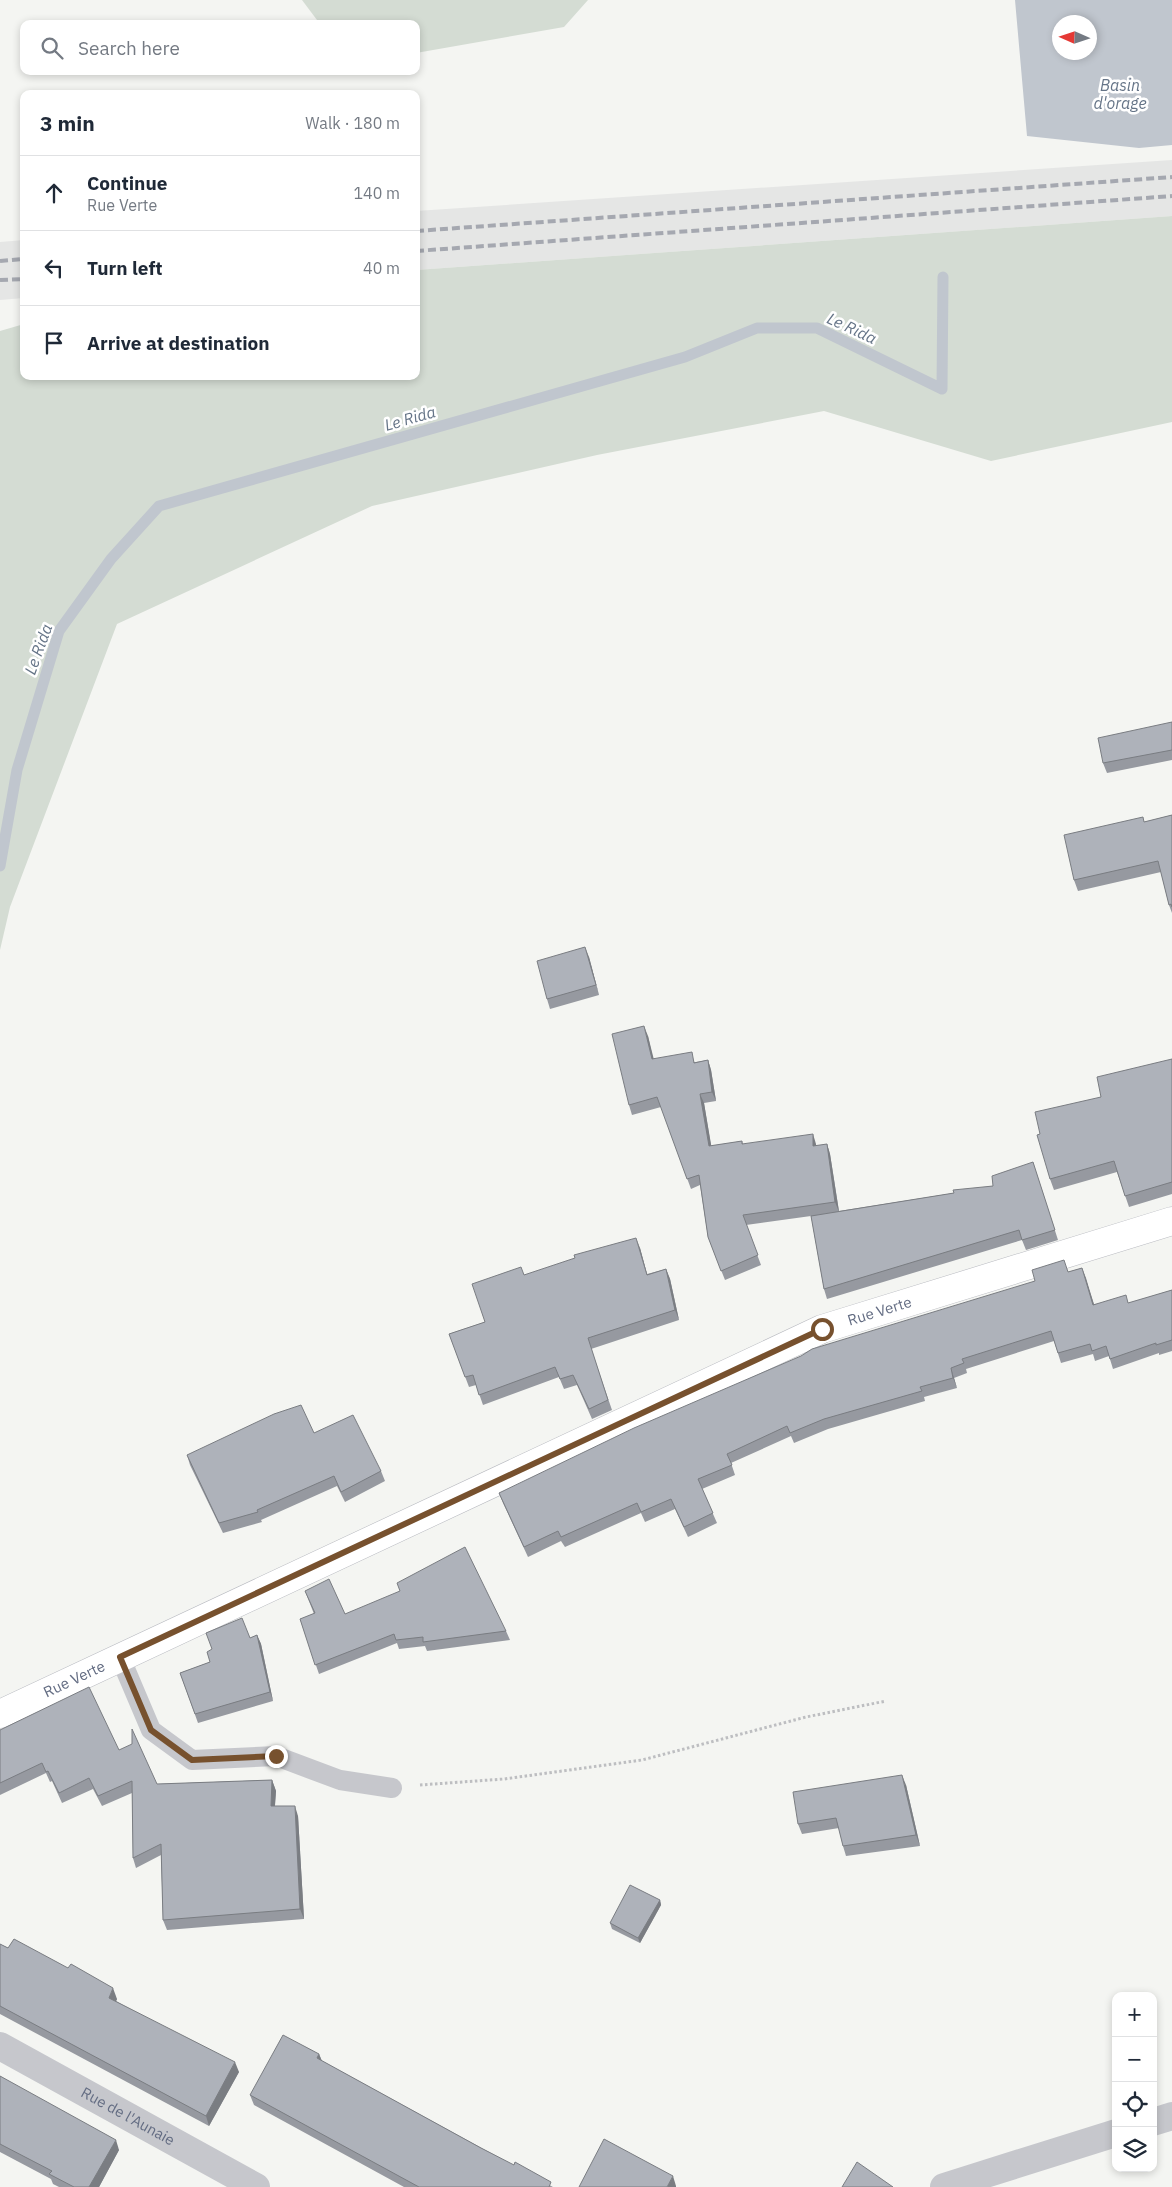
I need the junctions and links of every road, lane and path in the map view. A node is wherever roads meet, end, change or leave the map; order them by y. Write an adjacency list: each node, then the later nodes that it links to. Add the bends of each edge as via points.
1 (1172, 1221): 2 (street, Rue Verte, via 822,1329)
2 (120, 1657): 4 (street, Rue Verte); 5 (lane, via 151,1730 192,1760 276,1756 340,1780)
3 (886, 1701): 5 (path, via 806,1717 642,1760 504,1779)
4 (0, 1714)
5 (392, 1788)
6 (0, 2046): 10 (street, Rue de l'Aunaie)
7 (1172, 2116): 8 (street)
8 (1157, 2121)
9 (1112, 2134): 11 (street)
10 (256, 2187)
11 (944, 2187)

